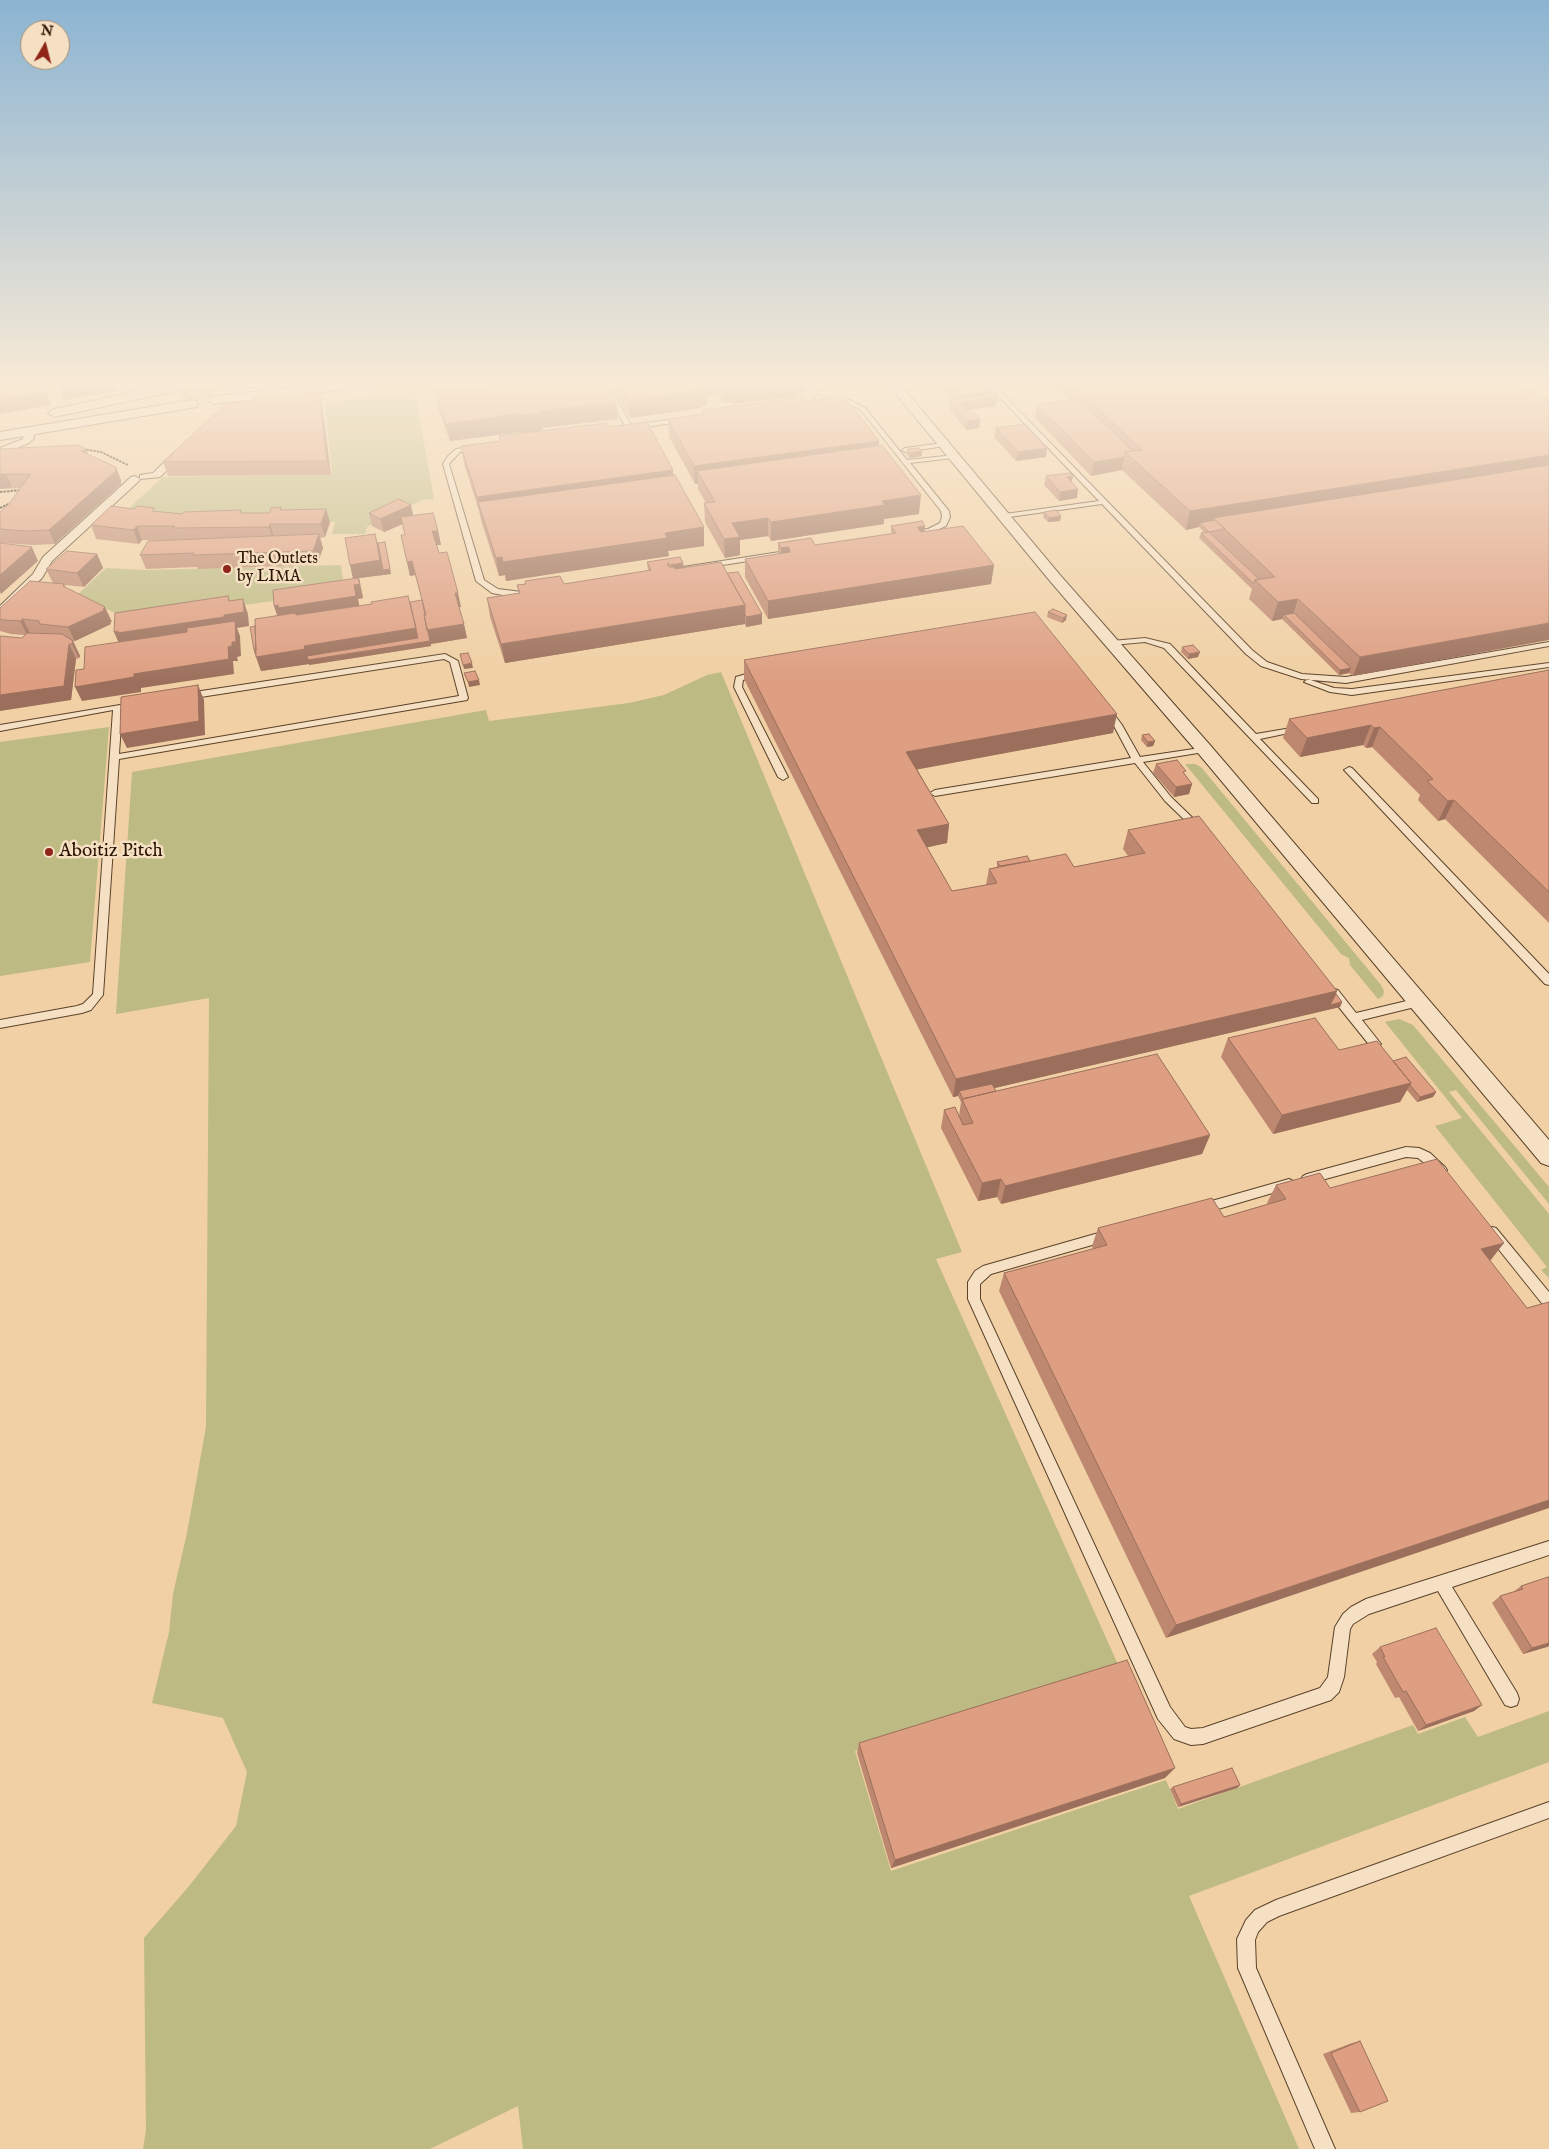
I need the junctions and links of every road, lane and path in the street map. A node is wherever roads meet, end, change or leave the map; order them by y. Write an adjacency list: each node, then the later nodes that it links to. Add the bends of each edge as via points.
1 (133, 483): 12 (street, via 47,560 38,576)
2 (452, 483): 3 (lane, via 480,581 502,593 522,594 936,529 946,521 945,511)
3 (923, 483)
4 (977, 483): 11 (street)
5 (1086, 483): 9 (lane)
6 (30, 490): 7 (path)
7 (0, 492)
8 (18, 499): 10 (path)
9 (1104, 502): 11 (lane); 17 (lane, via 1256,659)
10 (0, 508)
11 (1005, 516): 13 (street)
12 (0, 612)
13 (1112, 643): 24 (lane, via 1144,640 1167,646); 25 (street)
14 (1549, 644): 17 (lane, via 1368,678 1338,680)
15 (1549, 665): 17 (lane, via 1352,692 1328,689)
16 (766, 672): 29 (lane, via 743,677 738,687)
17 (1301, 676)
18 (177, 698): 26 (lane, via 445,656 454,661 464,698)
19 (1100, 702): 27 (lane, via 1118,725)
20 (148, 703): 21 (lane)
21 (118, 707): 23 (lane); 26 (lane)
22 (1310, 726): 24 (lane)
23 (0, 728)
24 (1255, 737): 31 (lane)
25 (1204, 749): 27 (lane); 35 (street)
26 (115, 757): 37 (lane, via 98,995 87,1007 78,1010)
27 (1137, 760): 30 (lane); 32 (lane, via 1168,799)
28 (1349, 770): 33 (lane)
29 (782, 778)
30 (935, 793)
31 (1315, 801)
32 (1203, 833)
33 (1549, 981)
34 (1330, 988): 36 (lane)
35 (1419, 1002): 36 (lane); 39 (street)
36 (1354, 1018): 38 (lane)
37 (0, 1024)
38 (1375, 1044)
39 (1549, 1156)
40 (1451, 1182): 41 (lane, via 1432,1160 1419,1153 1406,1152)
41 (1188, 1213)
42 (1482, 1220): 44 (lane)
43 (1121, 1232): 46 (lane, via 987,1270 979,1275 973,1290 974,1299 1171,1724 1180,1733 1191,1737 1203,1736 1325,1694 1336,1677 1340,1638 1348,1619 1366,1608)
44 (1549, 1302)
45 (1549, 1548): 46 (lane)
46 (1441, 1583): 47 (lane)
47 (1511, 1699)
48 (1549, 1810): 49 (lane, via 1276,1909 1261,1916 1252,1926 1246,1939 1252,1984)
49 (1326, 2149)

